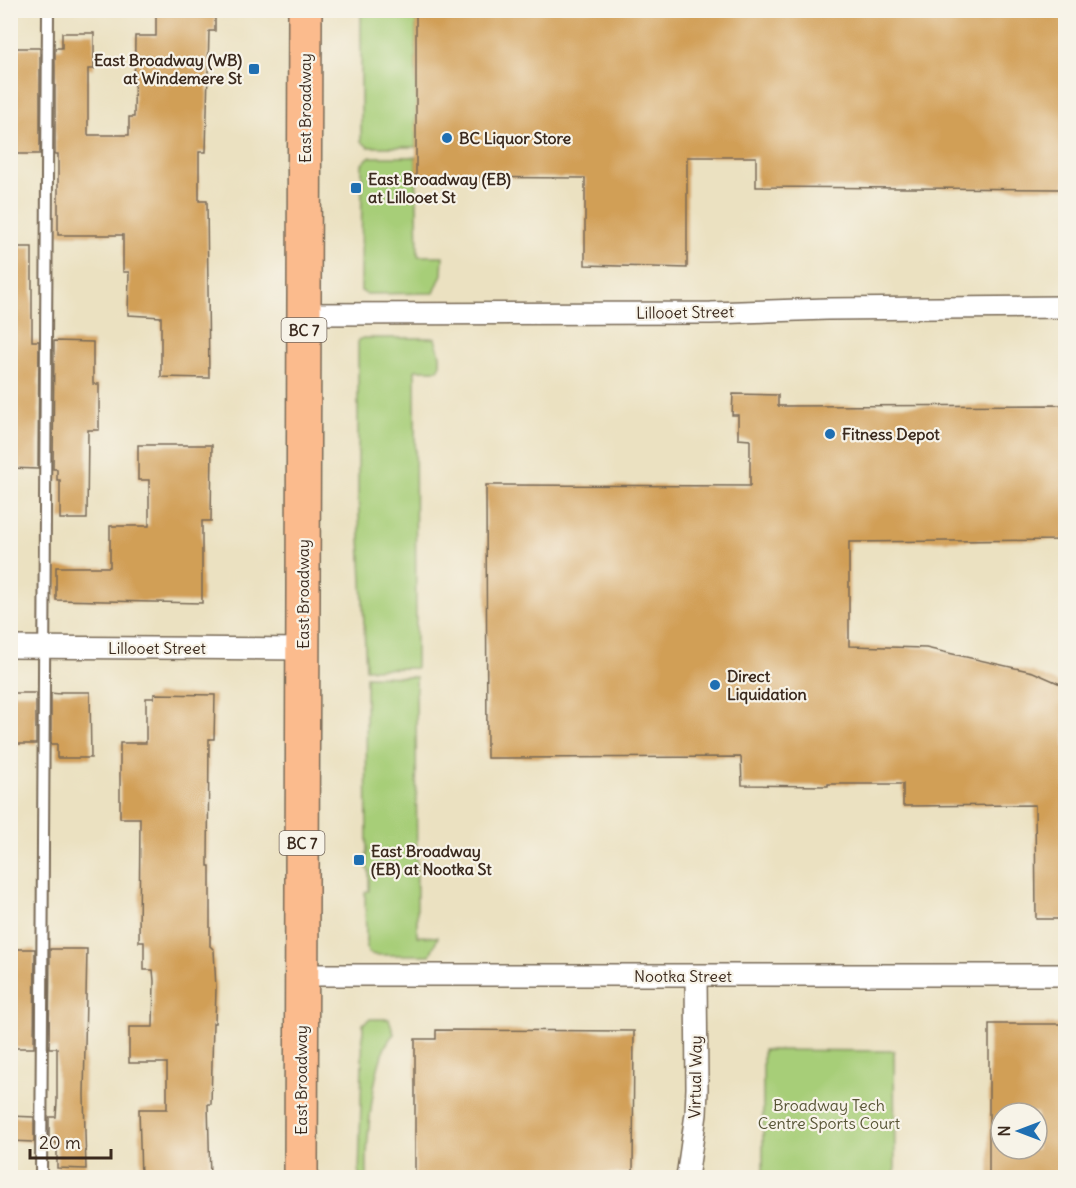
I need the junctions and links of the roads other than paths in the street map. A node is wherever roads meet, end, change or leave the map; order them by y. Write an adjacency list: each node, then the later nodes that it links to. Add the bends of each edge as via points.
1 (48, 10): 6 (lane)
2 (306, 10): 4 (main road, East Broadway / BC 7)
3 (1065, 307): 4 (street, Lillooet Street)
4 (304, 314): 7 (main road, East Broadway / BC 7)
5 (10, 647): 6 (street, Lillooet Street)
6 (45, 648): 7 (street, Lillooet Street); 11 (lane)
7 (303, 649): 8 (main road, East Broadway / BC 7)
8 (301, 975): 10 (street, Nootka Street); 12 (main road, East Broadway / BC 7)
9 (1065, 975): 10 (street, Nootka Street)
10 (696, 976): 13 (street, Virtual Way, via 696,1114)
11 (41, 1178)
12 (301, 1178)
13 (687, 1178)

